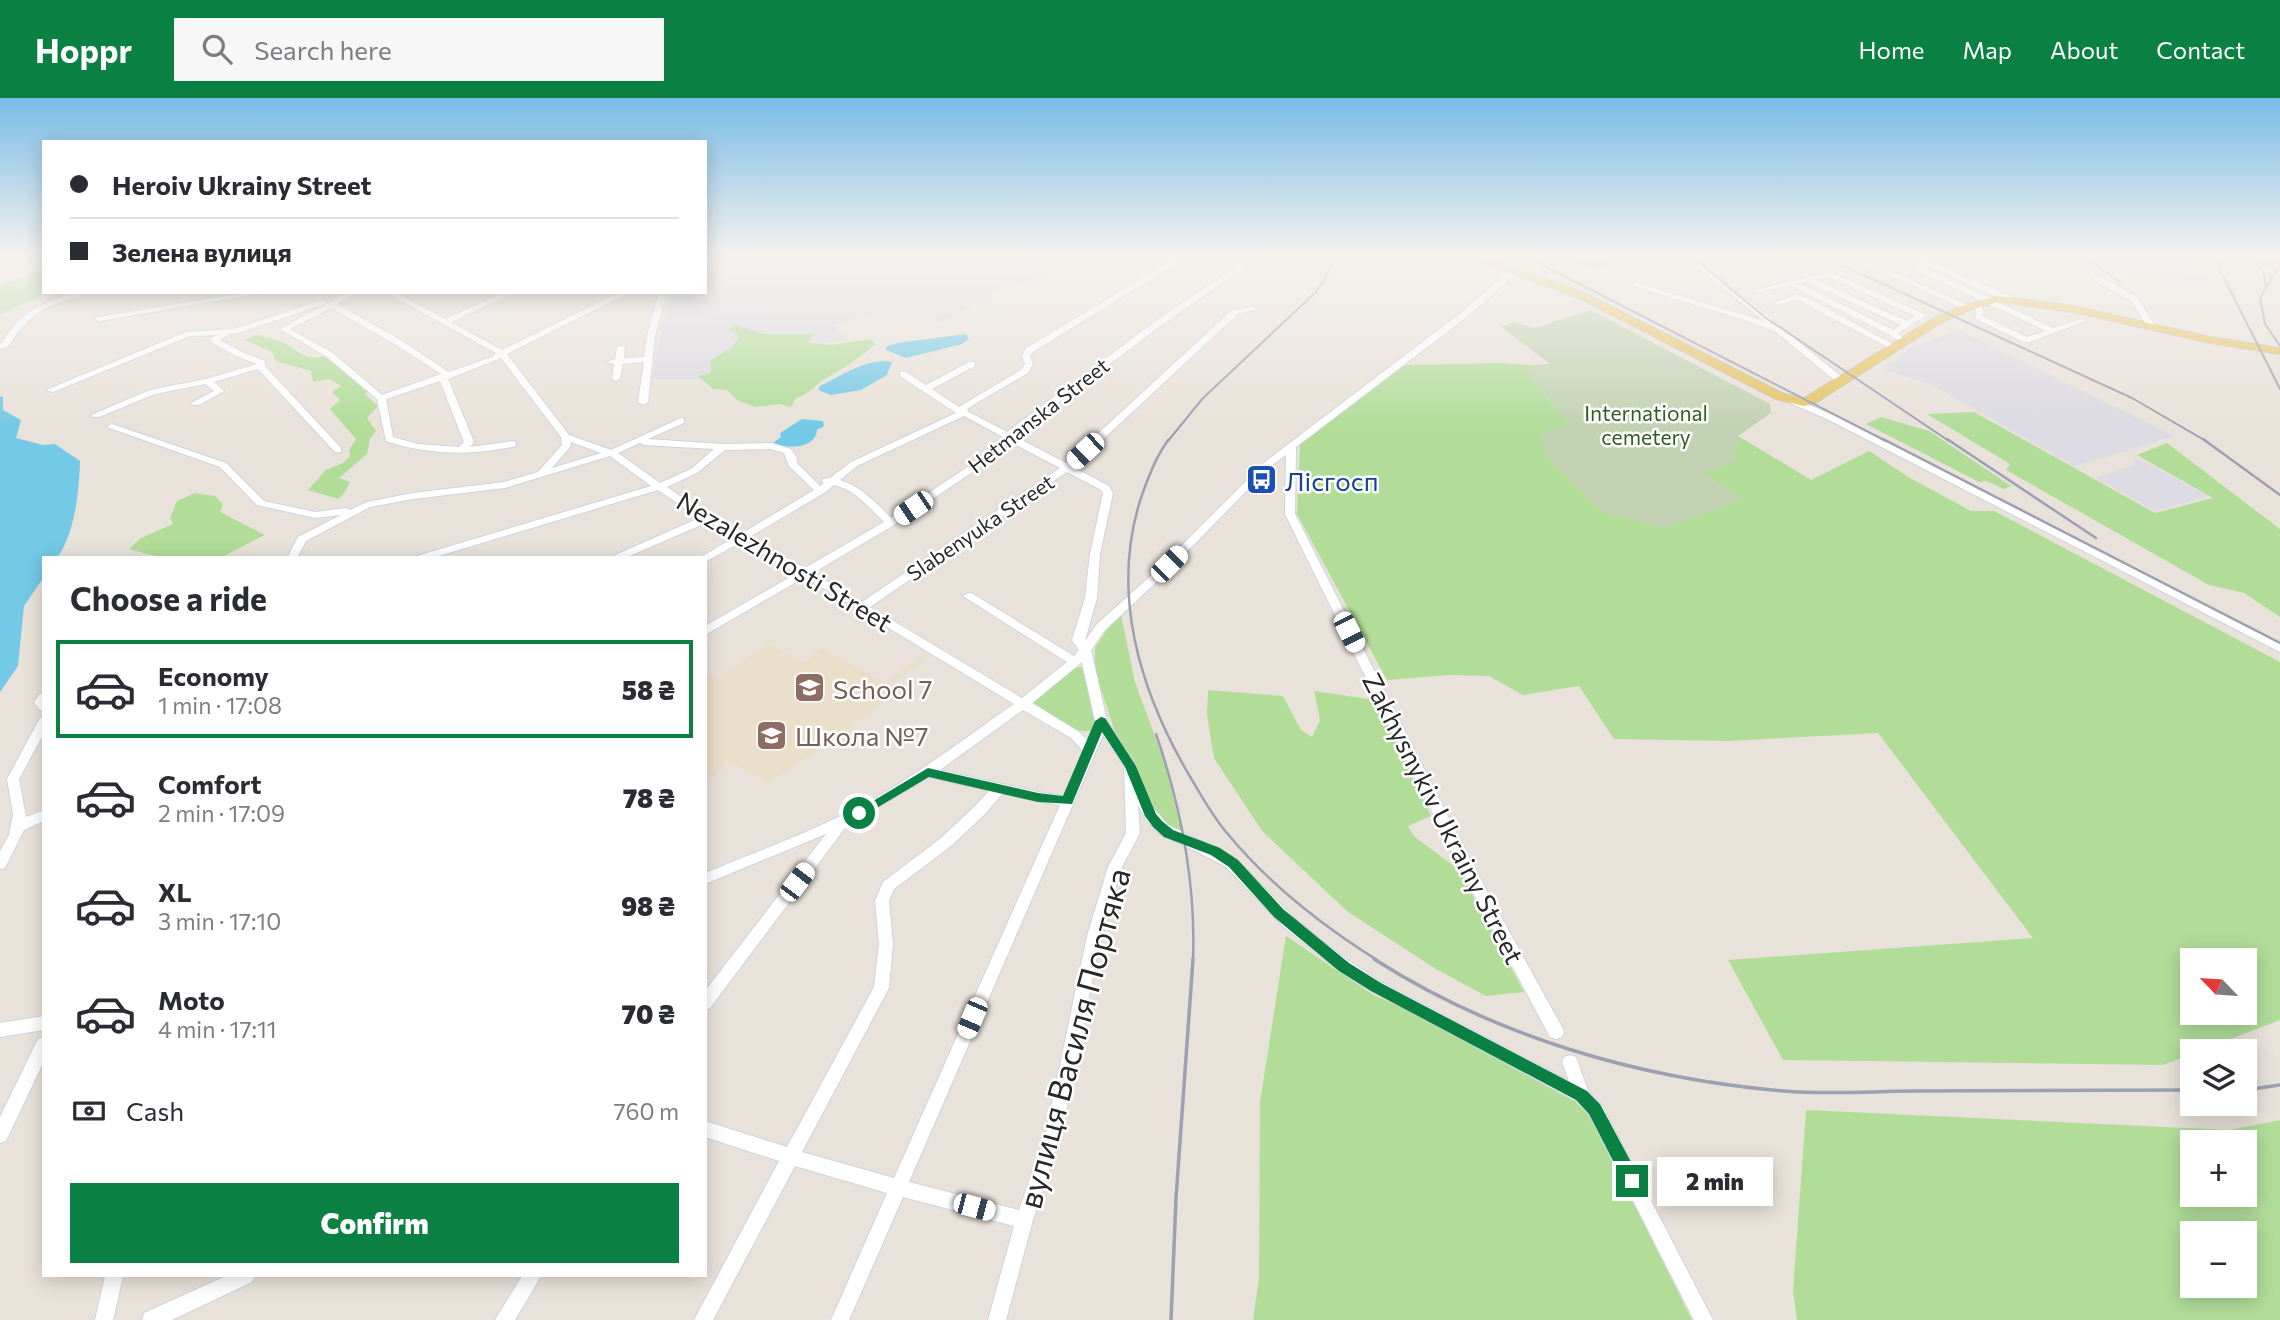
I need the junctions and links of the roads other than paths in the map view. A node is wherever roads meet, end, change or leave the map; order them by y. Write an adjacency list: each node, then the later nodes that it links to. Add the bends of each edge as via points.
1 (33, 313): 36 (street, via 18,321 6,344)
2 (132, 313): 26 (street)
3 (287, 313): 32 (street)
4 (314, 313): 51 (street, via 284,329 330,355)
5 (347, 313): 45 (street)
6 (428, 313): 28 (street)
7 (464, 313): 28 (street)
8 (584, 313): 39 (street)
9 (657, 313): 40 (street)
10 (1090, 313): 55 (street, via 1029,350 1025,371)
11 (1174, 313): 60 (street, Hetmanska Street)
12 (1235, 313): 68 (street, Slabenyuka Street)
13 (1466, 313): 63 (street)
14 (1616, 313): 52 (main road)
15 (1730, 313): 31 (street)
16 (1758, 313): 31 (street)
17 (1833, 313): 35 (street)
18 (1853, 313): 34 (street)
19 (1882, 313): 29 (street)
20 (1915, 313): 29 (street, via 1921,316)
21 (1953, 313): 35 (main road)
22 (1980, 313): 33 (street, via 1979,317 2028,340)
23 (2005, 313): 33 (street)
24 (2090, 313): 30 (main road)
25 (2143, 313): 30 (street)
26 (99, 319)
27 (2081, 321): 33 (street)
28 (444, 322): 39 (street)
29 (1906, 324): 34 (street)
30 (2151, 327): 38 (main road)
31 (1779, 330): 48 (street)
32 (235, 331): 43 (street, via 214,340 260,361); 50 (street, via 189,334)
33 (2053, 331)
34 (1894, 333): 35 (street)
35 (1898, 344): 48 (main road)
36 (0, 346)
37 (621, 348): 41 (street)
38 (2280, 351)
39 (502, 353): 45 (street); 59 (street)
40 (649, 359): 41 (street); 54 (street)
41 (613, 362): 46 (street)
42 (972, 364): 49 (street)
43 (260, 366): 47 (street); 66 (street)
44 (903, 374): 49 (street)
45 (445, 376): 51 (street); 65 (street, via 469,442)
46 (616, 378)
47 (207, 382): 53 (street, via 220,391); 56 (street, via 153,392)
48 (1841, 382): 52 (main road, via 1813,400)
49 (926, 389): 55 (street)
50 (50, 390)
51 (381, 398): 65 (street, via 388,439 418,447)
52 (1793, 401): 86 (street)
53 (197, 402)
54 (643, 402)
55 (962, 410): 60 (street); 71 (street, via 955,418 854,464)
56 (96, 415)
57 (681, 421): 61 (street)
58 (112, 427): 74 (street, via 223,465 261,503)
59 (566, 438): 67 (street, Nezalezhnosti Street); 69 (street, via 567,444)
60 (1009, 438): 68 (street); 76 (street, Hetmanska Street, via 1010,443)
61 (637, 443): 64 (street, via 651,440); 67 (street)
62 (513, 444): 65 (street, via 478,451)
63 (1291, 445): 87 (street, via 1101,626); 104 (street, Zakhysnykiv Ukrainy Street, via 1290,514 1466,866)
64 (723, 447): 70 (street, via 788,451 792,464); 72 (street, via 694,471)
65 (462, 449)
66 (338, 450)
67 (611, 453): 69 (street); 72 (street, Nezalezhnosti Street)
68 (1066, 468): 84 (street, Slabenyuka Street); 87 (street, via 1108,493 1091,598 1078,640)
69 (541, 474): 74 (street, via 493,488 413,496)
70 (809, 480): 71 (street); 73 (street)
71 (833, 482): 73 (street); 76 (street, via 857,489)
72 (661, 486): 75 (street, Nezalezhnosti Street); 79 (street)
73 (820, 491): 77 (street)
74 (328, 519): 78 (street, via 302,539)
75 (706, 519): 77 (street, Nezalezhnosti Street); 80 (street)
76 (890, 523): 82 (street, Hetmanska Street)
77 (740, 539): 81 (street); 82 (street, Nezalezhnosti Street)
78 (293, 556)
79 (428, 556)
80 (622, 556)
81 (707, 558)
82 (805, 573): 84 (street, Nezalezhnosti Street); 85 (street, Hetmanska Street)
83 (969, 596): 87 (street)
84 (862, 607): 88 (street, Nezalezhnosti Street)
85 (707, 630)
86 (2280, 648)
87 (1079, 656): 88 (street); 89 (street)
88 (1024, 704): 91 (street, Nezalezhnosti Street, via 1075,734); 92 (street)
89 (1101, 721): 91 (street); 93 (street, вулиця Василя Портяка, via 1126,757)
90 (42, 725): 98 (street, via 13,779 20,814)
91 (1090, 751): 95 (street)
92 (928, 772): 94 (street); 97 (street)
93 (1132, 775): 107 (street, via 1157,824 1233,864 1279,913 1344,967); 112 (street, вулиця Василя Портяка, via 1133,833 1115,867 1097,923 1054,1132)
94 (998, 789): 95 (street); 110 (street, via 946,842 888,886 882,901 886,944 881,988)
95 (1067, 801): 111 (street)
96 (42, 816): 98 (street)
97 (842, 821): 100 (street); 101 (street)
98 (17, 827): 99 (street)
99 (0, 864)
100 (707, 878)
101 (707, 1000)
102 (42, 1023): 103 (street)
103 (0, 1030)
104 (1556, 1032)
105 (42, 1048): 109 (street)
106 (1570, 1062): 107 (street)
107 (1582, 1096): 122 (street, via 1595,1109)
108 (707, 1130): 110 (street)
109 (0, 1135)
110 (791, 1158): 111 (street); 119 (street)
111 (898, 1187): 112 (street); 120 (street)
112 (1024, 1220): 121 (street, вулиця Василя Портяка)
113 (114, 1277): 116 (street)
114 (244, 1277): 117 (street)
115 (531, 1277): 118 (street)
116 (104, 1320)
117 (151, 1320)
118 (505, 1320)
119 (703, 1320)
120 (840, 1320)
121 (997, 1320)
122 (1704, 1320)

